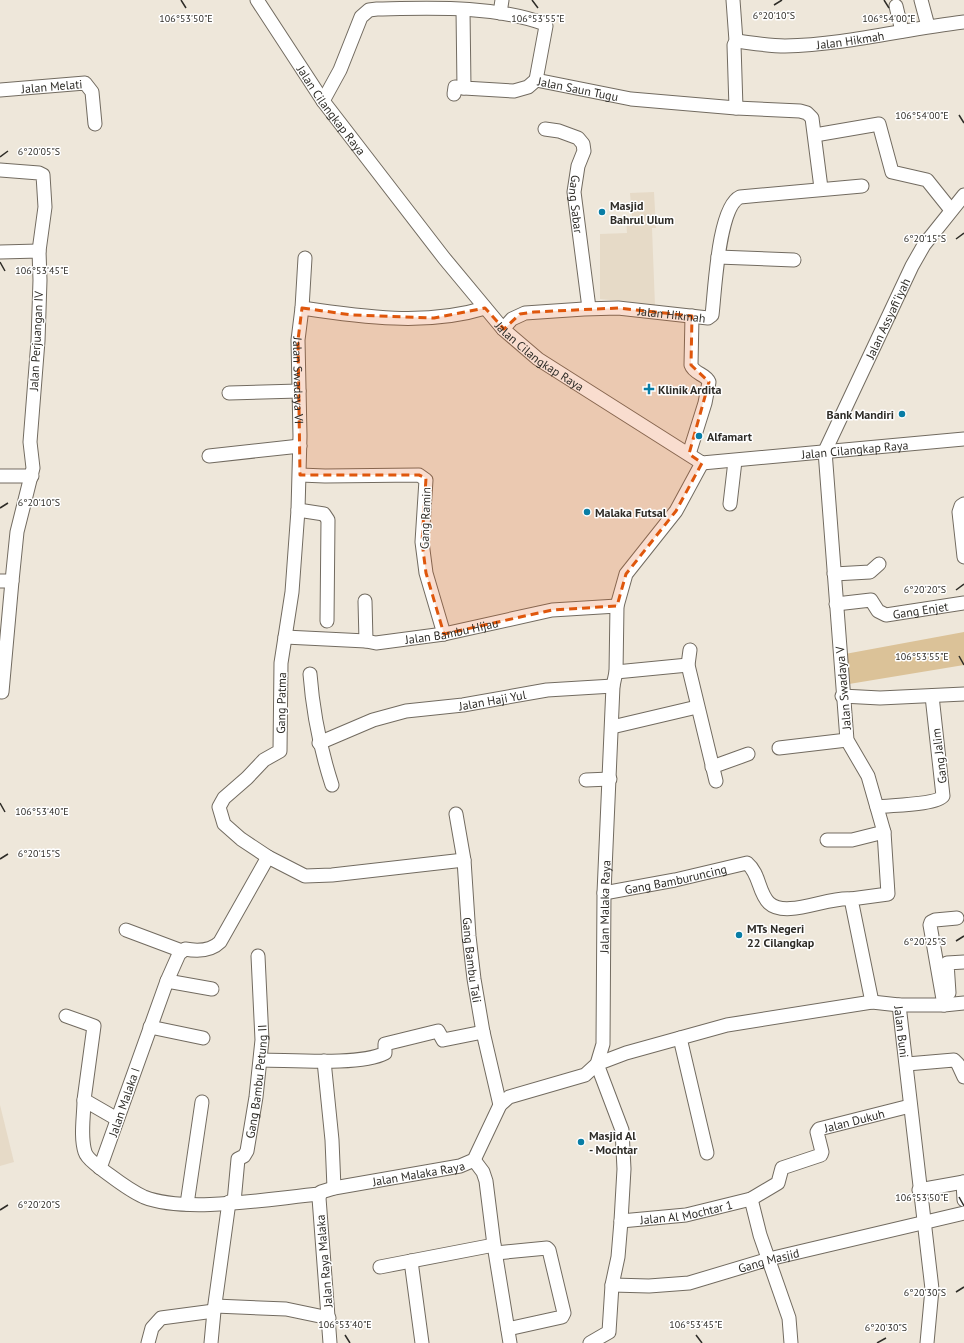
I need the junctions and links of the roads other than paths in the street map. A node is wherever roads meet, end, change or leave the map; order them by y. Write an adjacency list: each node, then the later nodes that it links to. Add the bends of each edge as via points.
1 (257, 0): 15 (street, Jalan Cilangkap Raya)
2 (502, 0): 8 (street)
3 (733, 0): 12 (street)
4 (921, 0): 10 (street)
5 (434, 4): 7 (street, Jalan Saun Tugu); 15 (street, Jalan Saun Tugu, via 378,9 366,12 360,17 340,70)
6 (896, 6): 11 (street)
7 (463, 10): 8 (street, Jalan Saun Tugu); 13 (street, via 459,91 514,91 528,87)
8 (500, 13): 13 (street, Jalan Saun Tugu, via 546,24)
9 (964, 22): 10 (street, Jalan Hikmah)
10 (928, 26): 11 (street, Jalan Hikmah)
11 (902, 31): 12 (street, Jalan Hikmah, via 843,42 784,46)
12 (736, 41): 16 (street)
13 (536, 80): 16 (street, Jalan Saun Tugu, via 631,99)
14 (0, 90): 17 (street, Jalan Melati, via 85,83 92,92)
15 (324, 101): 31 (street, Jalan Cilangkap Raya)
16 (736, 108): 19 (street, Jalan Saun Tugu, via 807,113 812,118)
17 (95, 124)
18 (545, 129): 32 (street, Gang Sabar, via 560,131 578,138 583,144 584,151 578,166 574,192)
19 (815, 135): 22 (street, Jalan Saun Tugu); 24 (street, via 879,124 892,172 927,180)
20 (0, 170): 25 (street, Jalan Perjuangan IV, via 43,175 45,206)
21 (862, 186): 22 (street, Jalan Hikmah)
22 (821, 188): 27 (street, Jalan Hikmah, via 740,197 735,200 728,210)
23 (964, 195): 24 (street, Jalan Assyafi'iyah)
24 (951, 210): 39 (street, Jalan Assyafi'iyah, via 924,245 912,266)
25 (38, 250): 26 (street); 46 (street, Jalan Perjuangan IV, via 38,341 30,442 33,457)
26 (0, 252)
27 (718, 256): 29 (street); 33 (street, Jalan Hikmah, via 712,315 708,318)
28 (305, 258): 30 (street, Jalan Swadaya VI)
29 (794, 260)
30 (302, 308): 31 (street, via 352,315 434,318); 35 (street, Jalan Swadaya VI, via 298,340)
31 (485, 308): 34 (street, Jalan Cilangkap Raya)
32 (590, 308): 33 (street, Jalan Hikmah, via 618,308); 34 (street, Jalan Hikmah, via 525,313 512,319)
33 (692, 316): 40 (street, via 692,369 709,382 705,404)
34 (503, 329): 40 (street, Jalan Cilangkap Raya, via 538,359)
35 (299, 391): 36 (street); 38 (street, Jalan Swadaya VI)
36 (229, 393)
37 (964, 439): 39 (street, Jalan Cilangkap Raya)
38 (300, 446): 41 (street); 44 (street, Jalan Swadaya VI)
39 (825, 451): 42 (street, Jalan Cilangkap Raya); 52 (street, Jalan Swadaya V)
40 (689, 454): 43 (street, Jalan Cilangkap Raya)
41 (209, 456)
42 (735, 461): 43 (street, Jalan Cilangkap Raya); 47 (street)
43 (702, 463): 57 (street, Jalan Malaka Raya, via 676,511 626,574)
44 (300, 475): 49 (street, Jalan Swadaya VI); 59 (street, Gang Ramin, via 419,475 426,480 422,542 426,573)
45 (0, 476): 46 (street)
46 (32, 476): 53 (street, Jalan Perjuangan IV)
47 (730, 504)
48 (964, 504): 50 (street, via 959,512)
49 (298, 510): 58 (street, via 324,514 328,520); 60 (street, Jalan Swadaya VI, via 292,592)
50 (964, 557)
51 (880, 564): 52 (street, via 870,572)
52 (834, 574): 56 (street, Jalan Swadaya V)
53 (6, 581): 67 (street, Jalan Perjuangan IV)
54 (365, 601): 61 (street)
55 (964, 603): 56 (street, Gang Enjet, via 886,615 878,611 872,600)
56 (836, 604): 69 (street, Jalan Swadaya V)
57 (617, 606): 59 (street, Jalan Bambu Hijau, via 552,610); 64 (street, Jalan Malaka Raya)
58 (327, 621)
59 (444, 634): 61 (street, Jalan Bambu Hijau, via 376,643)
60 (285, 637): 61 (street, Jalan Bambu Hijau); 86 (street, Gang Patma, via 281,663 280,751 264,760 248,778 224,798 219,807 224,824 241,840)
61 (366, 641)
62 (690, 650): 63 (street)
63 (688, 665): 64 (street); 71 (street)
64 (616, 672): 66 (street, Jalan Malaka Raya)
65 (310, 674): 74 (street, via 312,706)
66 (613, 686): 72 (street, Jalan Malaka Raya); 74 (street, Jalan Haji Yul, via 547,690 463,705 406,711 373,720)
67 (2, 692)
68 (964, 694): 70 (street)
69 (842, 696): 70 (street); 73 (street, Jalan Swadaya V)
70 (932, 696): 82 (street, Gang Jalim, via 943,796 921,802)
71 (697, 708): 72 (street); 77 (street)
72 (612, 727): 79 (street, Jalan Malaka Raya)
73 (847, 740): 75 (street); 82 (street, Jalan Swadaya V, via 868,776)
74 (319, 743): 81 (street)
75 (780, 748)
76 (748, 754): 77 (street)
77 (712, 767): 80 (street)
78 (586, 780): 79 (street)
79 (610, 780): 88 (street, Jalan Malaka Raya)
80 (716, 781)
81 (332, 785)
82 (877, 807): 84 (street, Jalan Swadaya V)
83 (456, 814): 87 (street, Gang Bambu Tali)
84 (884, 832): 85 (street, via 852,840); 89 (street, Jalan Swadaya V, via 888,894)
85 (827, 840)
86 (268, 857): 87 (street, via 305,876); 92 (street, via 220,942 216,946 204,949)
87 (464, 860): 103 (street, Gang Bambu Tali, via 468,936)
88 (604, 893): 89 (street, Gang Bamburuncing, via 747,863 757,875 767,901 775,908 794,908); 108 (street, Jalan Malaka Raya, via 603,1044)
89 (851, 899): 97 (street)
90 (957, 918): 100 (street, via 934,920 930,925)
91 (126, 930): 92 (street)
92 (182, 951): 95 (street, Jalan Malaka I)
93 (258, 956): 106 (street, Gang Bambu Petung II, via 262,1014)
94 (964, 962): 100 (street, via 947,963)
95 (167, 981): 96 (street); 102 (street, Jalan Malaka I)
96 (212, 989)
97 (872, 1002): 99 (street, Jalan Buni); 105 (street, Jalan Buni, via 727,1026)
98 (964, 1003): 100 (street)
99 (899, 1005): 100 (street); 109 (street, Jalan Buni)
100 (947, 1005)
101 (66, 1016): 111 (street, via 94,1026)
102 (150, 1028): 104 (street); 115 (street, Jalan Malaka I)
103 (483, 1032): 107 (street, via 443,1040 438,1031 385,1044 384,1053 380,1055 353,1060); 113 (street, Gang Bambu Tali)
104 (203, 1038)
105 (680, 1038): 108 (street, Jalan Buni); 116 (street)
106 (261, 1060): 107 (street); 125 (street, Gang Bambu Petung II, via 247,1151 238,1159)
107 (324, 1061): 120 (street)
108 (597, 1064): 113 (street, via 585,1075 510,1096); 128 (street, via 622,1130 624,1169)
109 (907, 1064): 110 (street, via 954,1060); 114 (street, Jalan Buni)
110 (964, 1077)
111 (84, 1100): 115 (street); 118 (street, via 85,1152)
112 (202, 1102): 126 (street)
113 (500, 1105): 117 (street, Jalan Malaka Raya)
114 (910, 1106): 121 (street, Jalan Buni); 123 (street, Jalan Dukuh, via 819,1129 817,1132 821,1154 782,1168 778,1183)
115 (118, 1119): 118 (street, Jalan Malaka I)
116 (707, 1153)
117 (474, 1160): 120 (street, Jalan Malaka Raya, via 460,1166); 130 (street, via 483,1172 486,1182)
118 (100, 1168): 126 (street, via 143,1196)
119 (964, 1182): 121 (street); 124 (street)
120 (334, 1188): 122 (street)
121 (919, 1190): 129 (street, Jalan Buni)
122 (320, 1194): 125 (street); 136 (street, Jalan Raya Malaka)
123 (751, 1199): 128 (street, Jalan Al Mochtar 1, via 686,1215); 131 (street)
124 (964, 1200)
125 (231, 1202): 126 (street); 135 (street, Gang Bambu Petung II)
126 (187, 1204)
127 (964, 1213): 129 (street, Gang Masjid)
128 (621, 1221): 134 (street, via 618,1257)
129 (924, 1222): 131 (street, Gang Masjid); 145 (street, Jalan Buni, via 932,1289)
130 (495, 1249): 132 (street); 137 (street); 137 (street, via 547,1248 564,1313 562,1317)
131 (769, 1259): 134 (street, Gang Masjid, via 689,1283); 144 (street, via 789,1318)
132 (412, 1261): 133 (street); 141 (street)
133 (380, 1268)
134 (612, 1285): 143 (street, via 609,1332)
135 (214, 1308): 136 (street, via 286,1309); 138 (street, via 161,1318 152,1328); 139 (street, Gang Bambu Petung II)
136 (329, 1318): 140 (street, Jalan Raya Malaka)
137 (508, 1329): 142 (street)
138 (148, 1343)
139 (211, 1343)
140 (330, 1343)
141 (422, 1343)
142 (510, 1343)
143 (590, 1343)
144 (791, 1343)
145 (927, 1343)

